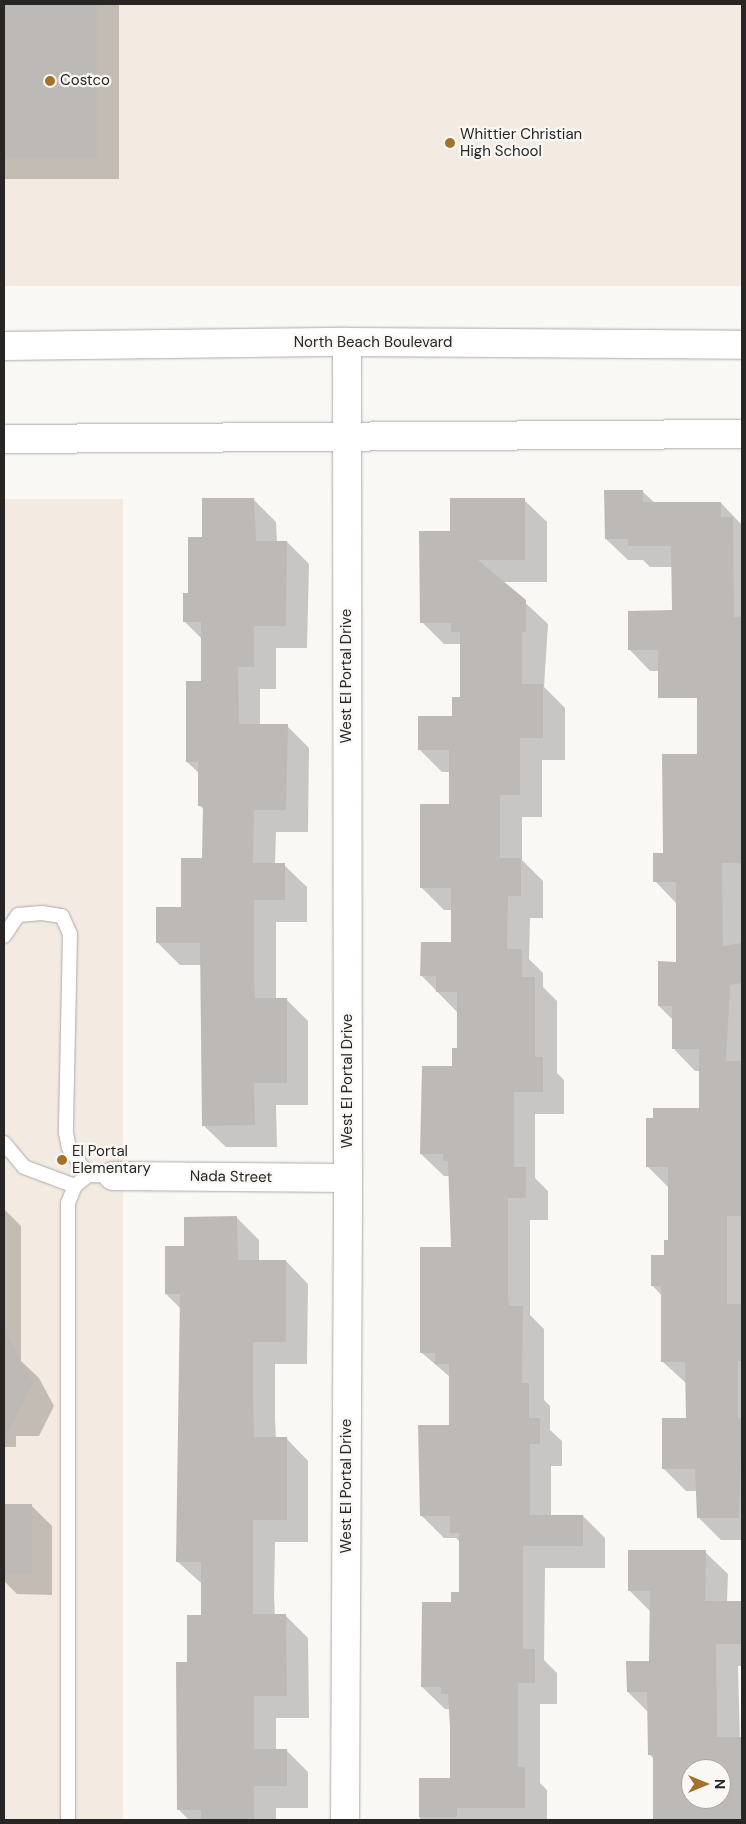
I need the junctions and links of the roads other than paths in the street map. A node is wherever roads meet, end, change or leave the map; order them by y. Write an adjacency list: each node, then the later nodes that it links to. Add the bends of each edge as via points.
1 (347, 342): 2 (street, North Beach Boulevard); 3 (street, North Beach Boulevard); 5 (street, West El Portal Drive)
2 (742, 345)
3 (4, 346)
4 (742, 434): 5 (street)
5 (347, 436): 6 (street); 10 (street, West El Portal Drive)
6 (4, 439)
7 (4, 936): 9 (lane, via 18,915 42,913 62,916 70,934 66,1133 69,1148)
8 (4, 1143): 11 (lane, via 24,1167)
9 (100, 1176): 10 (street, Nada Street); 11 (lane)
10 (348, 1178): 13 (street, West El Portal Drive)
11 (75, 1186): 12 (lane, via 68,1203)
12 (68, 1820)
13 (345, 1820)

